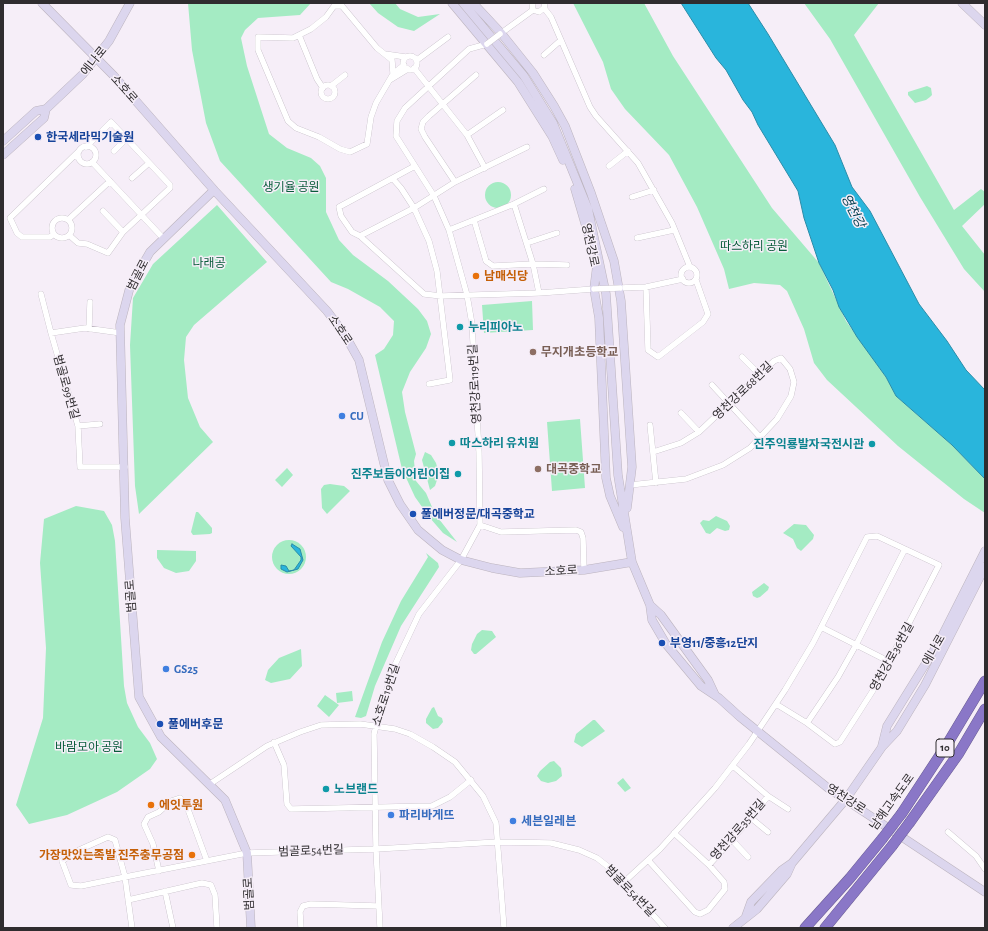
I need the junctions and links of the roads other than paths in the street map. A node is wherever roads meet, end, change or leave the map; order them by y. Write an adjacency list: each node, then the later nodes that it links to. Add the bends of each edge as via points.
1 (42, 3): 19 (street, 소호로)
2 (130, 3): 19 (street, 에나로)
3 (452, 3): 15 (street, 영천강로)
4 (463, 3): 104 (street, 영천강로, via 524,76 553,123 588,210 606,294 618,475)
5 (473, 3): 11 (street, 영천강로)
6 (532, 3): 9 (street)
7 (962, 3): 10 (street)
8 (545, 6): 9 (street, via 539,12); 14 (street)
9 (533, 10): 11 (street, 영천강로119번길)
10 (985, 25)
11 (501, 33): 15 (street, 영천강로119번길, bridge); 78 (street, 영천강로, via 533,73 565,126 591,193 614,261)
12 (299, 35): 16 (street, via 311,30 334,6 342,6); 26 (street, via 293,38 258,37 258,50 288,121 296,128 350,152 367,144 376,103); 29 (street)
13 (448, 37): 21 (street)
14 (561, 40): 17 (street); 40 (street, via 590,107)
15 (487, 44): 27 (street, 영천강로119번길, via 469,50); 79 (street, 영천강로, via 522,89 552,136 563,161 583,214 597,265)
16 (385, 54): 18 (street); 20 (street)
17 (544, 55)
18 (406, 58): 21 (street, via 413,57); 22 (street)
19 (96, 59): 31 (street, 에나로); 52 (street, 소호로)
20 (392, 60): 22 (street); 23 (street)
21 (417, 60): 22 (street, via 417,65)
22 (407, 67): 23 (street); 26 (street); 27 (street)
23 (393, 74): 26 (street)
24 (345, 75): 28 (street)
25 (476, 75): 30 (street)
26 (390, 80)
27 (428, 85): 30 (street); 44 (street, 영천강로119번길, via 405,108 397,121 396,136)
28 (331, 86): 29 (street); 29 (street, via 335,92 330,98 322,95)
29 (323, 88)
30 (442, 105): 33 (street); 50 (street, via 423,122 422,132)
31 (46, 109): 35 (street, 에나로, via 36,111); 41 (street, 에나로, via 44,118)
32 (502, 110): 33 (street)
33 (466, 134): 46 (street)
34 (126, 139): 36 (street, via 111,122); 39 (street); 43 (street)
35 (3, 141)
36 (86, 147): 38 (street); 42 (street, via 92,148 95,153)
37 (527, 147): 46 (street)
38 (79, 151): 42 (street, via 78,157 81,162); 66 (street, via 10,218 17,233 22,237 50,237)
39 (114, 151)
40 (628, 151): 45 (street); 53 (street, via 638,162)
41 (3, 155)
42 (92, 162): 49 (street)
43 (149, 163): 47 (street); 59 (street, via 170,188)
44 (415, 166): 48 (street); 54 (street, 영천강로119번길)
45 (609, 166)
46 (486, 168): 50 (street)
47 (132, 178)
48 (393, 178): 57 (street); 68 (street, via 339,207 341,216 352,232)
49 (110, 181): 59 (street); 60 (street)
50 (455, 182): 54 (street)
51 (544, 189): 56 (street)
52 (214, 190): 69 (street, 범골로); 107 (street, 소호로, via 327,311 344,335 359,360 388,480 400,504 418,530 442,550)
53 (654, 190): 55 (street); 63 (street)
54 (434, 196): 57 (street); 62 (street, 영천강로119번길)
55 (632, 197)
56 (514, 204): 61 (street); 71 (street)
57 (414, 208): 68 (street); 83 (street, via 429,241 438,271)
58 (103, 211): 64 (street)
59 (141, 215): 64 (street); 69 (street)
60 (68, 220): 66 (street, via 56,220 52,228); 67 (street, via 72,229)
61 (474, 220): 62 (street); 72 (street, via 486,261 493,266)
62 (449, 230): 82 (street, 영천강로119번길)
63 (674, 230): 70 (street); 74 (street)
64 (123, 232): 67 (street, via 108,252 78,243)
65 (557, 233): 71 (street)
66 (54, 234): 67 (street, via 59,238)
67 (69, 235)
68 (360, 236): 83 (street, via 424,294)
69 (163, 238): 87 (street, 범골로, via 150,252 130,287 120,325)
70 (638, 238)
71 (527, 243): 72 (street)
72 (533, 264): 73 (street); 80 (street)
73 (567, 265)
74 (690, 267): 75 (street, via 682,272); 76 (street, via 696,271)
75 (683, 279): 76 (street, via 689,283); 77 (street)
76 (696, 280): 77 (street, via 708,314 703,322 658,357 648,350)
77 (646, 287): 78 (street)
78 (620, 288): 79 (street, bridge); 102 (street, 영천강로, via 632,467)
79 (594, 289): 80 (street); 104 (street, 영천강로, via 599,318 606,478 610,496)
80 (539, 293): 82 (street)
81 (41, 294): 86 (street, 범골로99번길)
82 (467, 295): 83 (street); 103 (street, 영천강로119번길, via 472,324)
83 (441, 296): 90 (street, 영천강로119번길, via 450,380)
84 (90, 302): 85 (street)
85 (89, 329): 86 (street); 87 (street)
86 (51, 333): 96 (street, 범골로99번길)
87 (121, 333): 100 (street, 범골로)
88 (742, 357): 89 (street)
89 (759, 374): 92 (street, 영천강로68번길); 98 (street, 영천강로68번길, via 781,358 790,369 794,382 788,402 777,419)
90 (429, 384)
91 (712, 385): 92 (street)
92 (730, 403): 97 (street, 영천강로68번길); 98 (street)
93 (680, 413): 97 (street)
94 (100, 424): 96 (street)
95 (650, 425): 99 (street)
96 (78, 426): 100 (street, 범골로99번길, via 80,467)
97 (699, 432): 99 (street, 영천강로68번길, via 681,443)
98 (760, 437): 101 (street, 영천강로68번길, via 750,448 723,465 686,479)
99 (653, 452): 101 (street)
100 (125, 467): 126 (street, 범골로, via 125,518 139,697 162,737)
101 (656, 483): 102 (street, 영천강로68번길)
102 (630, 485): 104 (street, 영천강로, via 627,510)
103 (480, 525): 107 (street); 110 (street, via 501,532 581,532)
104 (630, 546): 108 (street, 영천강로)
105 (905, 549): 112 (street, 영천강로36번길, via 877,536 867,537); 113 (street); 114 (street, 영천강로36번길, via 938,565)
106 (985, 551): 123 (street, 에나로, via 939,642 887,726)
107 (461, 560): 110 (street, 소호로, via 520,573); 120 (street, 소호로19번길, via 419,614 393,669)
108 (632, 562): 110 (street, 소호로); 111 (street, 영천강로)
109 (985, 567): 123 (street, 에나로, via 925,685 897,732)
110 (584, 570)
111 (650, 605): 116 (street, 영천강로, via 661,615 708,680); 116 (street, 영천강로, via 652,620 666,644 701,686)
112 (821, 627): 113 (street); 117 (street, 영천강로36번길)
113 (856, 645): 114 (street); 119 (street)
114 (890, 662): 119 (street, 영천강로36번길, via 840,742 835,744)
115 (985, 681): 160 (highway, 남해고속도로 / 10, bridge, via 902,813 850,878)
116 (715, 695): 121 (street, 영천강로)
117 (776, 704): 119 (street, 영천강로36번길); 121 (street, 영천강로36번길)
118 (985, 709): 161 (highway, 10, bridge, via 959,753 910,822)
119 (807, 723)
120 (376, 726): 122 (street, via 321,725); 125 (street, via 410,734 433,747 455,762); 129 (street, 소호로19번길)
121 (758, 731): 124 (street); 128 (street, 영천강로, via 828,788)
122 (274, 742): 126 (street); 129 (street, via 284,765 287,804 291,809)
123 (882, 747): 128 (street, 에나로)
124 (733, 766): 127 (street, 영천강로35번길); 134 (street)
125 (471, 780): 129 (street, via 450,797 432,806); 136 (street, via 483,796 496,822)
126 (210, 784): 138 (street, 범골로, via 225,800)
127 (768, 796): 130 (street); 131 (street, 영천강로35번길)
128 (846, 799): 148 (street, 영천강로); 159 (street, 에나로, via 792,863 787,874 756,909)
129 (375, 806): 137 (street, 소호로19번길)
130 (788, 809)
131 (751, 818): 132 (street); 135 (street, 영천강로35번길)
132 (768, 832)
133 (948, 832): 143 (street, via 976,856)
134 (674, 833): 140 (street); 142 (street)
135 (732, 840): 139 (street); 142 (street, 영천강로35번길)
136 (498, 842): 137 (street, 범골로54번길); 146 (street, 범골로54번길, via 550,843 579,850 597,858); 157 (street)
137 (376, 849): 138 (street, 범골로54번길); 150 (street)
138 (247, 853): 141 (street, 범골로54번길); 154 (street, 범골로)
139 (748, 857)
140 (648, 860): 142 (street, 영천강로35번길, via 695,912 700,914 708,910 726,889 724,882); 146 (street)
141 (207, 861): 144 (street, 범골로54번길); 144 (street, via 186,804 180,798 171,801 148,817 144,824 153,844)
142 (709, 864)
143 (985, 870)
144 (159, 871): 145 (street, 범골로54번길)
145 (125, 878): 145 (street, via 81,886 71,885 62,862 79,850 108,837 115,840); 149 (street)
146 (624, 882): 158 (street, 범골로54번길)
147 (165, 891): 149 (street); 152 (street); 153 (street, via 202,882 211,885 215,895)
148 (985, 892)
149 (128, 900): 151 (street)
150 (378, 906): 155 (street, via 303,906 300,912); 156 (street)
151 (132, 928)
152 (173, 928)
153 (217, 928)
154 (251, 928)
155 (301, 928)
156 (380, 928)
157 (504, 928)
158 (665, 928)
159 (733, 928)
160 (805, 928)
161 (826, 928)

